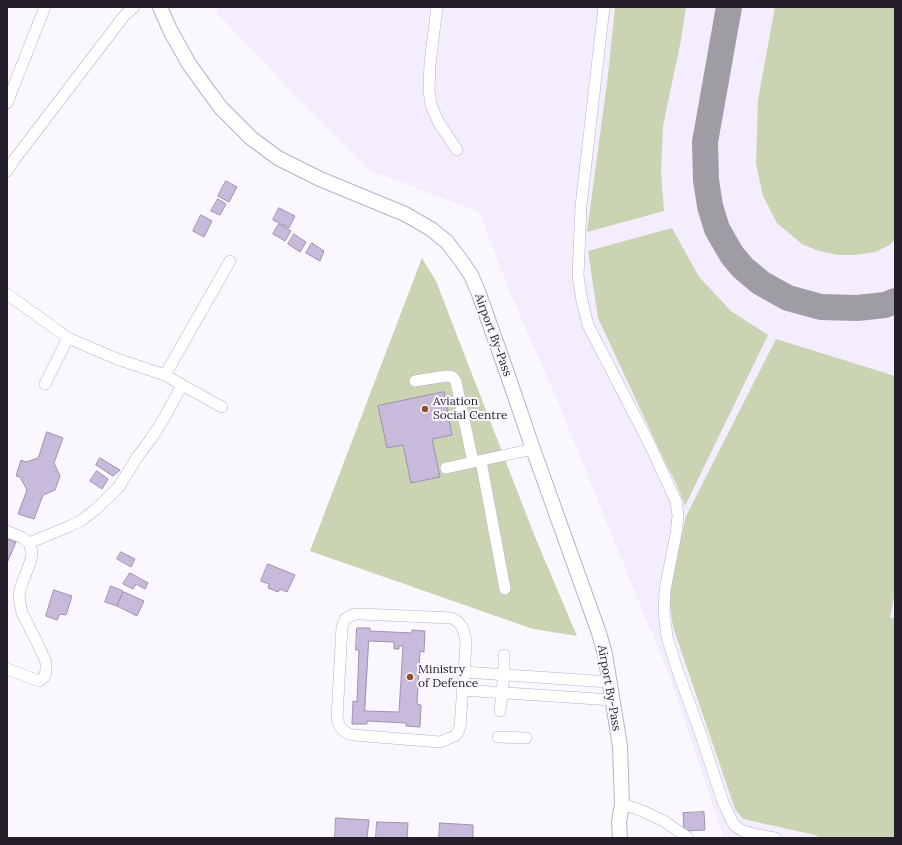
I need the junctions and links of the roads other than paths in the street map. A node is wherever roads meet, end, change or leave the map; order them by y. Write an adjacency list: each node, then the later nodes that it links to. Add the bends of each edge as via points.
1 (45, 7): 6 (street)
2 (134, 7): 8 (street, via 124,16)
3 (160, 7): 17 (main road, Airport By-Pass, via 189,64 221,108 251,138 278,158 320,179 405,214 447,242 460,258 478,294)
4 (438, 7): 7 (street, via 429,90 431,105 439,123)
5 (604, 7): 40 (street, via 581,206 578,276 582,302 588,325 676,501 676,534 665,590 667,637 723,802 734,825 757,836)
6 (7, 103)
7 (457, 150)
8 (7, 171)
9 (230, 261): 12 (street)
10 (7, 294): 11 (street)
11 (68, 338): 12 (street, via 117,359); 14 (street)
12 (165, 375): 15 (street)
13 (415, 381): 18 (street, via 446,376 454,378)
14 (45, 384)
15 (182, 385): 16 (street); 21 (street, via 166,415 118,488 82,520)
16 (222, 408)
17 (533, 449): 18 (street); 28 (main road, Airport By-Pass, via 599,633)
18 (477, 461): 19 (street); 22 (street)
19 (446, 468)
20 (7, 531): 21 (street)
21 (30, 543): 24 (street, via 31,560 19,598 22,614 46,662 46,671 40,681)
22 (505, 589)
23 (504, 655): 26 (street)
24 (7, 669)
25 (464, 672): 26 (street); 29 (street); 29 (street, via 465,638 462,626 452,618 360,614 345,619 343,623 337,718 340,728 347,734 445,741 455,736 460,727)
26 (504, 674): 27 (street); 30 (street)
27 (553, 678): 28 (street); 31 (street)
28 (609, 682): 32 (main road, Airport By-Pass)
29 (462, 690): 30 (street)
30 (502, 693): 31 (street); 33 (street)
31 (552, 696): 32 (street)
32 (612, 700): 36 (main road, Airport By-Pass, via 620,746)
33 (500, 711)
34 (498, 736): 35 (street)
35 (526, 738)
36 (622, 804): 37 (main road, Airport By-Pass); 38 (main road, Airport By-Pass); 39 (street, via 664,821)
37 (620, 838)
38 (630, 838)
39 (688, 838)
40 (775, 838)

